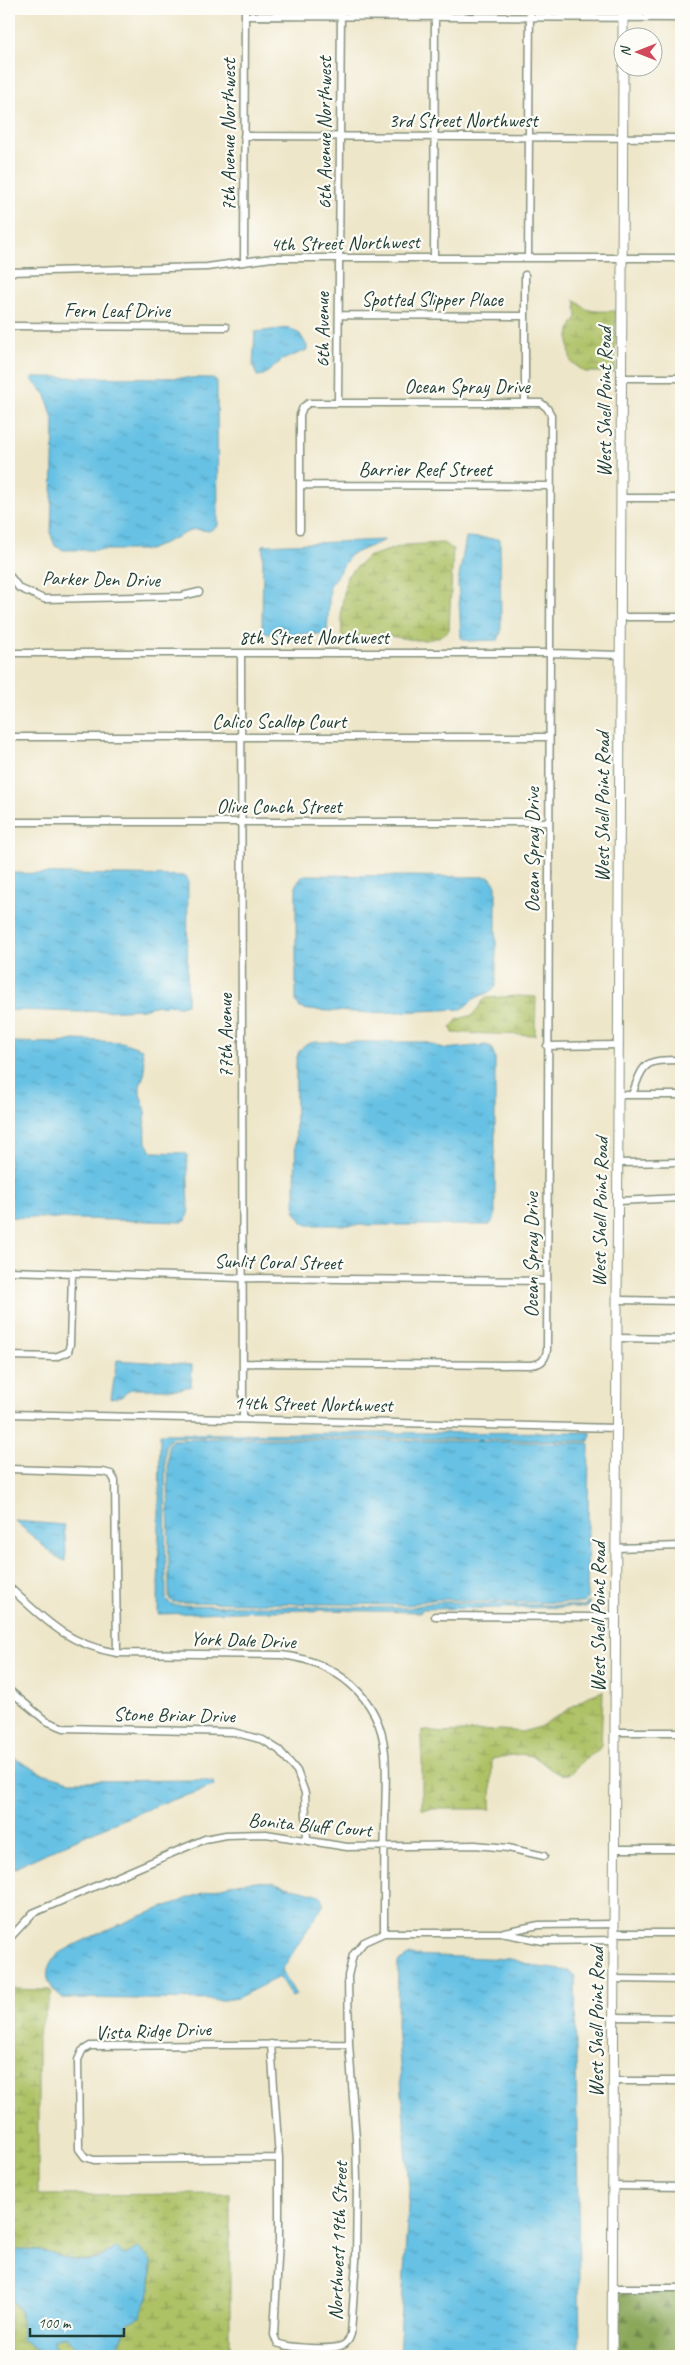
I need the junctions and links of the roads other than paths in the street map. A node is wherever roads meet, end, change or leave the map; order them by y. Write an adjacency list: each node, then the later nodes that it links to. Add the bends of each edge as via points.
1 (530, 9): 6 (street)
2 (245, 12): 3 (street); 10 (street, 7th Avenue Northwest)
3 (341, 12): 4 (street); 11 (street, 6th Avenue Northwest)
4 (435, 12): 6 (street); 12 (street)
5 (623, 13): 6 (street); 7 (street); 8 (street)
6 (530, 16): 13 (street)
7 (681, 18)
8 (623, 28)
9 (623, 78): 14 (street, West Shell Point Road)
10 (244, 136): 11 (street, 3rd Street Northwest); 21 (street, 7th Avenue Northwest)
11 (340, 136): 12 (street, 3rd Street Northwest); 16 (street, 6th Avenue Northwest)
12 (434, 136): 13 (street, 3rd Street Northwest); 17 (street)
13 (529, 137): 14 (street, 3rd Street Northwest); 18 (street)
14 (622, 138): 15 (street, 3rd Street Northwest); 19 (street, West Shell Point Road)
15 (681, 138)
16 (339, 258): 17 (street, 4th Street Northwest); 21 (street, 4th Street Northwest, via 272,258); 24 (street, 6th Avenue)
17 (434, 258): 18 (street, 4th Street Northwest)
18 (528, 258): 19 (street, 4th Street Northwest)
19 (622, 258): 20 (street, 4th Street Northwest); 28 (street, West Shell Point Road)
20 (681, 258)
21 (244, 262): 22 (street, 4th Street Northwest, via 207,267)
22 (9, 272)
23 (525, 275): 25 (street)
24 (339, 315): 25 (street, Spotted Slipper Place); 30 (street, 6th Avenue)
25 (525, 316): 31 (street)
26 (9, 326): 27 (street, Fern Leaf Drive)
27 (226, 327)
28 (622, 378): 29 (street); 34 (street, West Shell Point Road)
29 (681, 378)
30 (338, 402): 31 (street, Ocean Spray Drive); 32 (street, Ocean Spray Drive, via 311,402 301,411)
31 (525, 403): 33 (street, Ocean Spray Drive, via 541,403 551,416)
32 (301, 485): 33 (street, Barrier Reef Street); 36 (street, Ocean Spray Drive)
33 (550, 486): 43 (street, Ocean Spray Drive)
34 (621, 498): 35 (street); 39 (street, West Shell Point Road)
35 (681, 498)
36 (300, 530)
37 (9, 575): 38 (street, Parker Den Drive, via 19,588 44,598 182,596)
38 (199, 592)
39 (620, 617): 40 (street); 44 (street, West Shell Point Road)
40 (681, 617)
41 (9, 653): 42 (street, 8th Street Northwest)
42 (242, 653): 43 (street, 8th Street Northwest); 46 (street, 77th Avenue)
43 (550, 653): 44 (street, 8th Street Northwest); 47 (street, Ocean Spray Drive)
44 (620, 655): 51 (street, West Shell Point Road)
45 (9, 737): 46 (street, Calico Scallop Court)
46 (242, 737): 47 (street, Calico Scallop Court); 49 (street, 77th Avenue)
47 (549, 737): 50 (street, Ocean Spray Drive)
48 (9, 822): 49 (street, Olive Conch Street)
49 (241, 822): 50 (street, Olive Conch Street); 63 (street, 77th Avenue)
50 (548, 822): 52 (street, Ocean Spray Drive)
51 (619, 1045): 52 (street); 56 (street, West Shell Point Road)
52 (548, 1046): 64 (street, Ocean Spray Drive)
53 (681, 1060): 54 (street, via 654,1060 644,1066)
54 (632, 1095): 55 (street); 56 (street)
55 (681, 1095)
56 (619, 1096): 58 (street, West Shell Point Road)
57 (681, 1162): 58 (street)
58 (618, 1163): 60 (street, West Shell Point Road)
59 (681, 1198): 60 (street)
60 (618, 1201): 65 (street, West Shell Point Road)
61 (9, 1271): 62 (street, Sunlit Coral Street)
62 (72, 1274): 63 (street, Sunlit Coral Street); 69 (street, via 68,1352 55,1357)
63 (241, 1278): 64 (street, Sunlit Coral Street); 70 (street, 77th Avenue)
64 (547, 1281): 70 (street, Ocean Spray Drive, via 547,1350 545,1358 538,1364)
65 (617, 1300): 66 (street); 67 (street, West Shell Point Road)
66 (681, 1301)
67 (617, 1338): 68 (street); 73 (street, West Shell Point Road)
68 (681, 1339)
69 (9, 1356)
70 (242, 1363): 72 (street, 77th Avenue)
71 (9, 1414): 72 (street, 14th Street Northwest)
72 (243, 1419): 73 (street, 14th Street Northwest)
73 (617, 1428): 76 (street, West Shell Point Road)
74 (9, 1469): 80 (street, via 103,1472 111,1474 115,1480)
75 (681, 1546): 76 (street)
76 (616, 1548): 78 (street, West Shell Point Road)
77 (9, 1586): 80 (street, York Dale Drive, via 43,1618 76,1641 95,1649)
78 (616, 1614): 79 (street, via 597,1617); 82 (street, West Shell Point Road)
79 (435, 1616)
80 (117, 1652): 85 (street, York Dale Drive, via 281,1654 300,1657 336,1671 360,1694 376,1717 382,1737 385,1754)
81 (9, 1690): 84 (street, Stone Briar Drive, via 46,1721 64,1728 233,1732 262,1740 279,1750 297,1771 305,1793)
82 (615, 1732): 83 (street); 86 (street, West Shell Point Road)
83 (681, 1732)
84 (307, 1840): 85 (street, Bonita Bluff Court, via 347,1847); 93 (street, Bonita Bluff Court, via 266,1834 205,1839 33,1913)
85 (384, 1847): 88 (street, Bonita Bluff Court, via 474,1845); 90 (street, York Dale Drive)
86 (615, 1849): 87 (street); 89 (street, West Shell Point Road)
87 (681, 1849)
88 (544, 1856)
89 (614, 1932): 91 (street, Northwest 19th Street, via 543,1940); 91 (street, Northwest 19th Street, via 539,1925); 92 (street); 94 (street, West Shell Point Road)
90 (384, 1933): 91 (street, Northwest 19th Street); 99 (street, Northwest 19th Street, via 364,1942 350,1965)
91 (502, 1933)
92 (681, 1933)
93 (9, 1939)
94 (614, 1979): 95 (street); 96 (street, West Shell Point Road)
95 (681, 1980)
96 (614, 2017): 97 (street); 100 (street, West Shell Point Road)
97 (681, 2018)
98 (271, 2044): 99 (street, Vista Ridge Drive); 102 (street, Northwest 19th Street); 102 (street, Vista Ridge Drive, via 90,2046 82,2051 78,2060 79,2149 85,2157 94,2160)
99 (349, 2044): 102 (street, Northwest 19th Street, via 356,2139 356,2260 351,2334 348,2342 339,2347 287,2348 277,2343 274,2335)
100 (614, 2081): 101 (street); 103 (street, West Shell Point Road)
101 (681, 2081)
102 (279, 2158)
103 (612, 2186): 104 (street); 105 (street, West Shell Point Road)
104 (681, 2187)
105 (612, 2288): 106 (street); 107 (street, West Shell Point Road)
106 (681, 2288)
107 (612, 2356)

